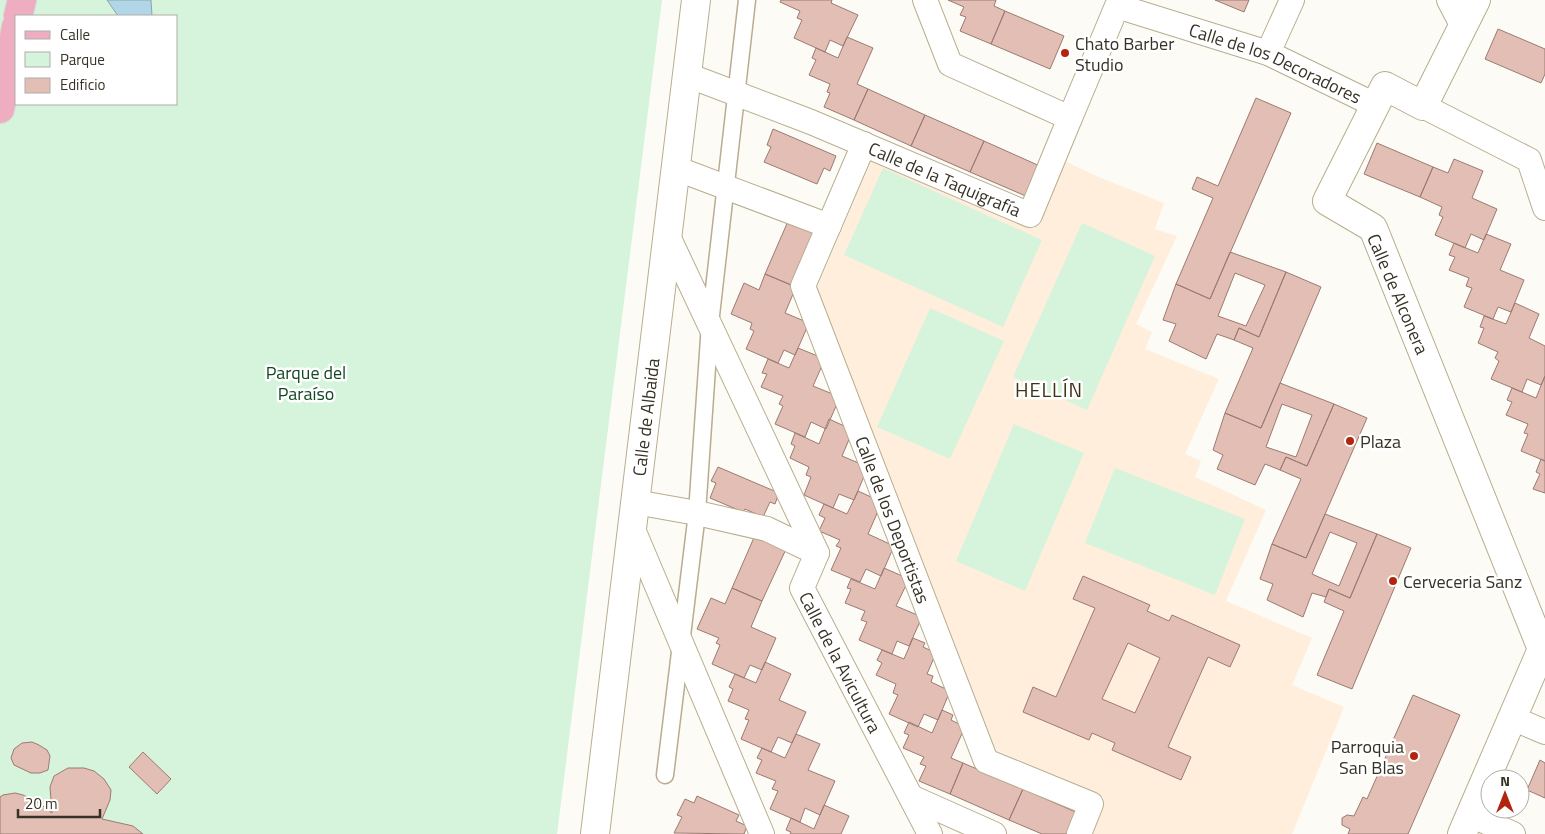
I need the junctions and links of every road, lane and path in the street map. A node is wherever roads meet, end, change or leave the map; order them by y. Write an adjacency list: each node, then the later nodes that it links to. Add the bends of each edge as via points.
1 (22, 0): 9 (main road)
2 (696, 0): 13 (street, Calle de Albaida)
3 (747, 0): 14 (lane)
4 (925, 0): 18 (street, via 950,64)
5 (1292, 0): 12 (street)
6 (1449, 0): 10 (street)
7 (1476, 0): 10 (street)
8 (1110, 3): 12 (street, Calle de los Decoradores); 18 (street, Calle de los Decoradores)
9 (18, 15)
10 (1463, 27): 16 (street)
11 (15, 32): 17 (main road)
12 (1268, 53): 15 (street, Calle de los Decoradores)
13 (687, 75): 14 (street, Calle de la Taquigrafía); 20 (street, Calle de Albaida)
14 (736, 93): 19 (street, Calle de la Taquigrafía); 21 (lane)
15 (1375, 105): 16 (street, Calle de Alconera, via 1385,86); 30 (street, Calle de Alconera, via 1327,201 1373,228)
16 (1423, 106): 22 (street, via 1529,160)
17 (0, 109)
18 (1070, 118): 19 (street, Calle de la Taquigrafía, via 1030,215)
19 (864, 144): 23 (street, Calle de los Deportistas)
20 (676, 168): 21 (street); 24 (street, Calle de Albaida)
21 (726, 187): 23 (street); 25 (lane)
22 (1545, 208)
23 (829, 226): 40 (street, Calle de los Deportistas, via 803,286 986,761 1091,804)
24 (668, 234): 25 (street); 27 (street, Calle de Albaida)
25 (710, 324): 26 (lane); 28 (street)
26 (697, 513): 27 (street); 28 (street, via 766,530); 29 (lane)
27 (634, 514): 29 (street); 36 (street, Calle de Albaida)
28 (817, 553): 34 (street, Calle de la Avicultura, via 802,588)
29 (680, 641): 33 (lane); 37 (street)
30 (1543, 648): 31 (street, Calle de Alconera)
31 (1512, 718): 32 (street); 35 (street, Calle de Alconera)
32 (1545, 732)
33 (665, 775)
34 (911, 797): 38 (street, Calle de la Avicultura); 39 (street)
35 (1466, 824): 41 (street, Calle de Alconera)
36 (595, 834)
37 (762, 834)
38 (930, 834)
39 (994, 834)
40 (1079, 834)
41 (1513, 834)

